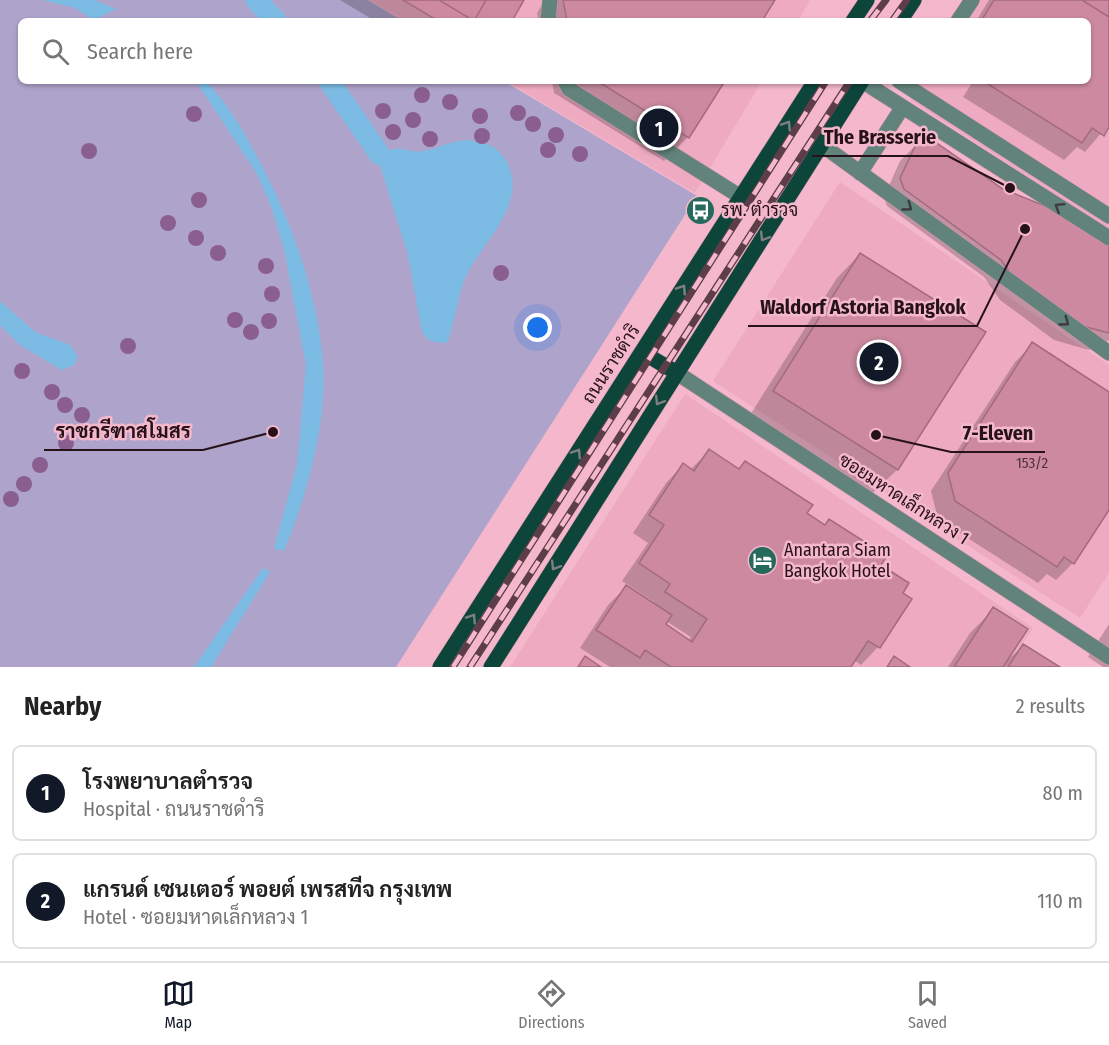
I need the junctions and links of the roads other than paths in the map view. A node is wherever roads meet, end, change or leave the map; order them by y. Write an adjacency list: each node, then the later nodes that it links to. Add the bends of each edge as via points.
1 (550, 0): 5 (street)
2 (867, 0): 6 (main road)
3 (972, 0): 8 (street)
4 (910, 1): 7 (main road)
5 (548, 18)
6 (855, 18)
7 (902, 18)
8 (960, 18)
9 (566, 84): 17 (street)
10 (812, 84): 17 (main road, ถนนราชดำริ, one-way to 10)
11 (860, 84): 15 (main road)
12 (866, 84): 14 (street)
13 (917, 86): 18 (street)
14 (902, 108): 16 (street); 19 (street, one-way to 14)
15 (822, 145): 16 (street); 22 (main road, one-way to 22)
16 (860, 173): 21 (street, one-way to 21)
17 (741, 197): 20 (main road, ถนนราชดำริ, one-way to 17)
18 (1109, 216)
19 (1109, 238)
20 (642, 352): 22 (main road); 24 (main road, ถนนราชดำริ, one-way to 20)
21 (1109, 354)
22 (677, 374): 23 (street, ซอยมหาดเล็กหลวง 1); 25 (main road, one-way to 25)
23 (1109, 657)
24 (440, 667)
25 (491, 667)

